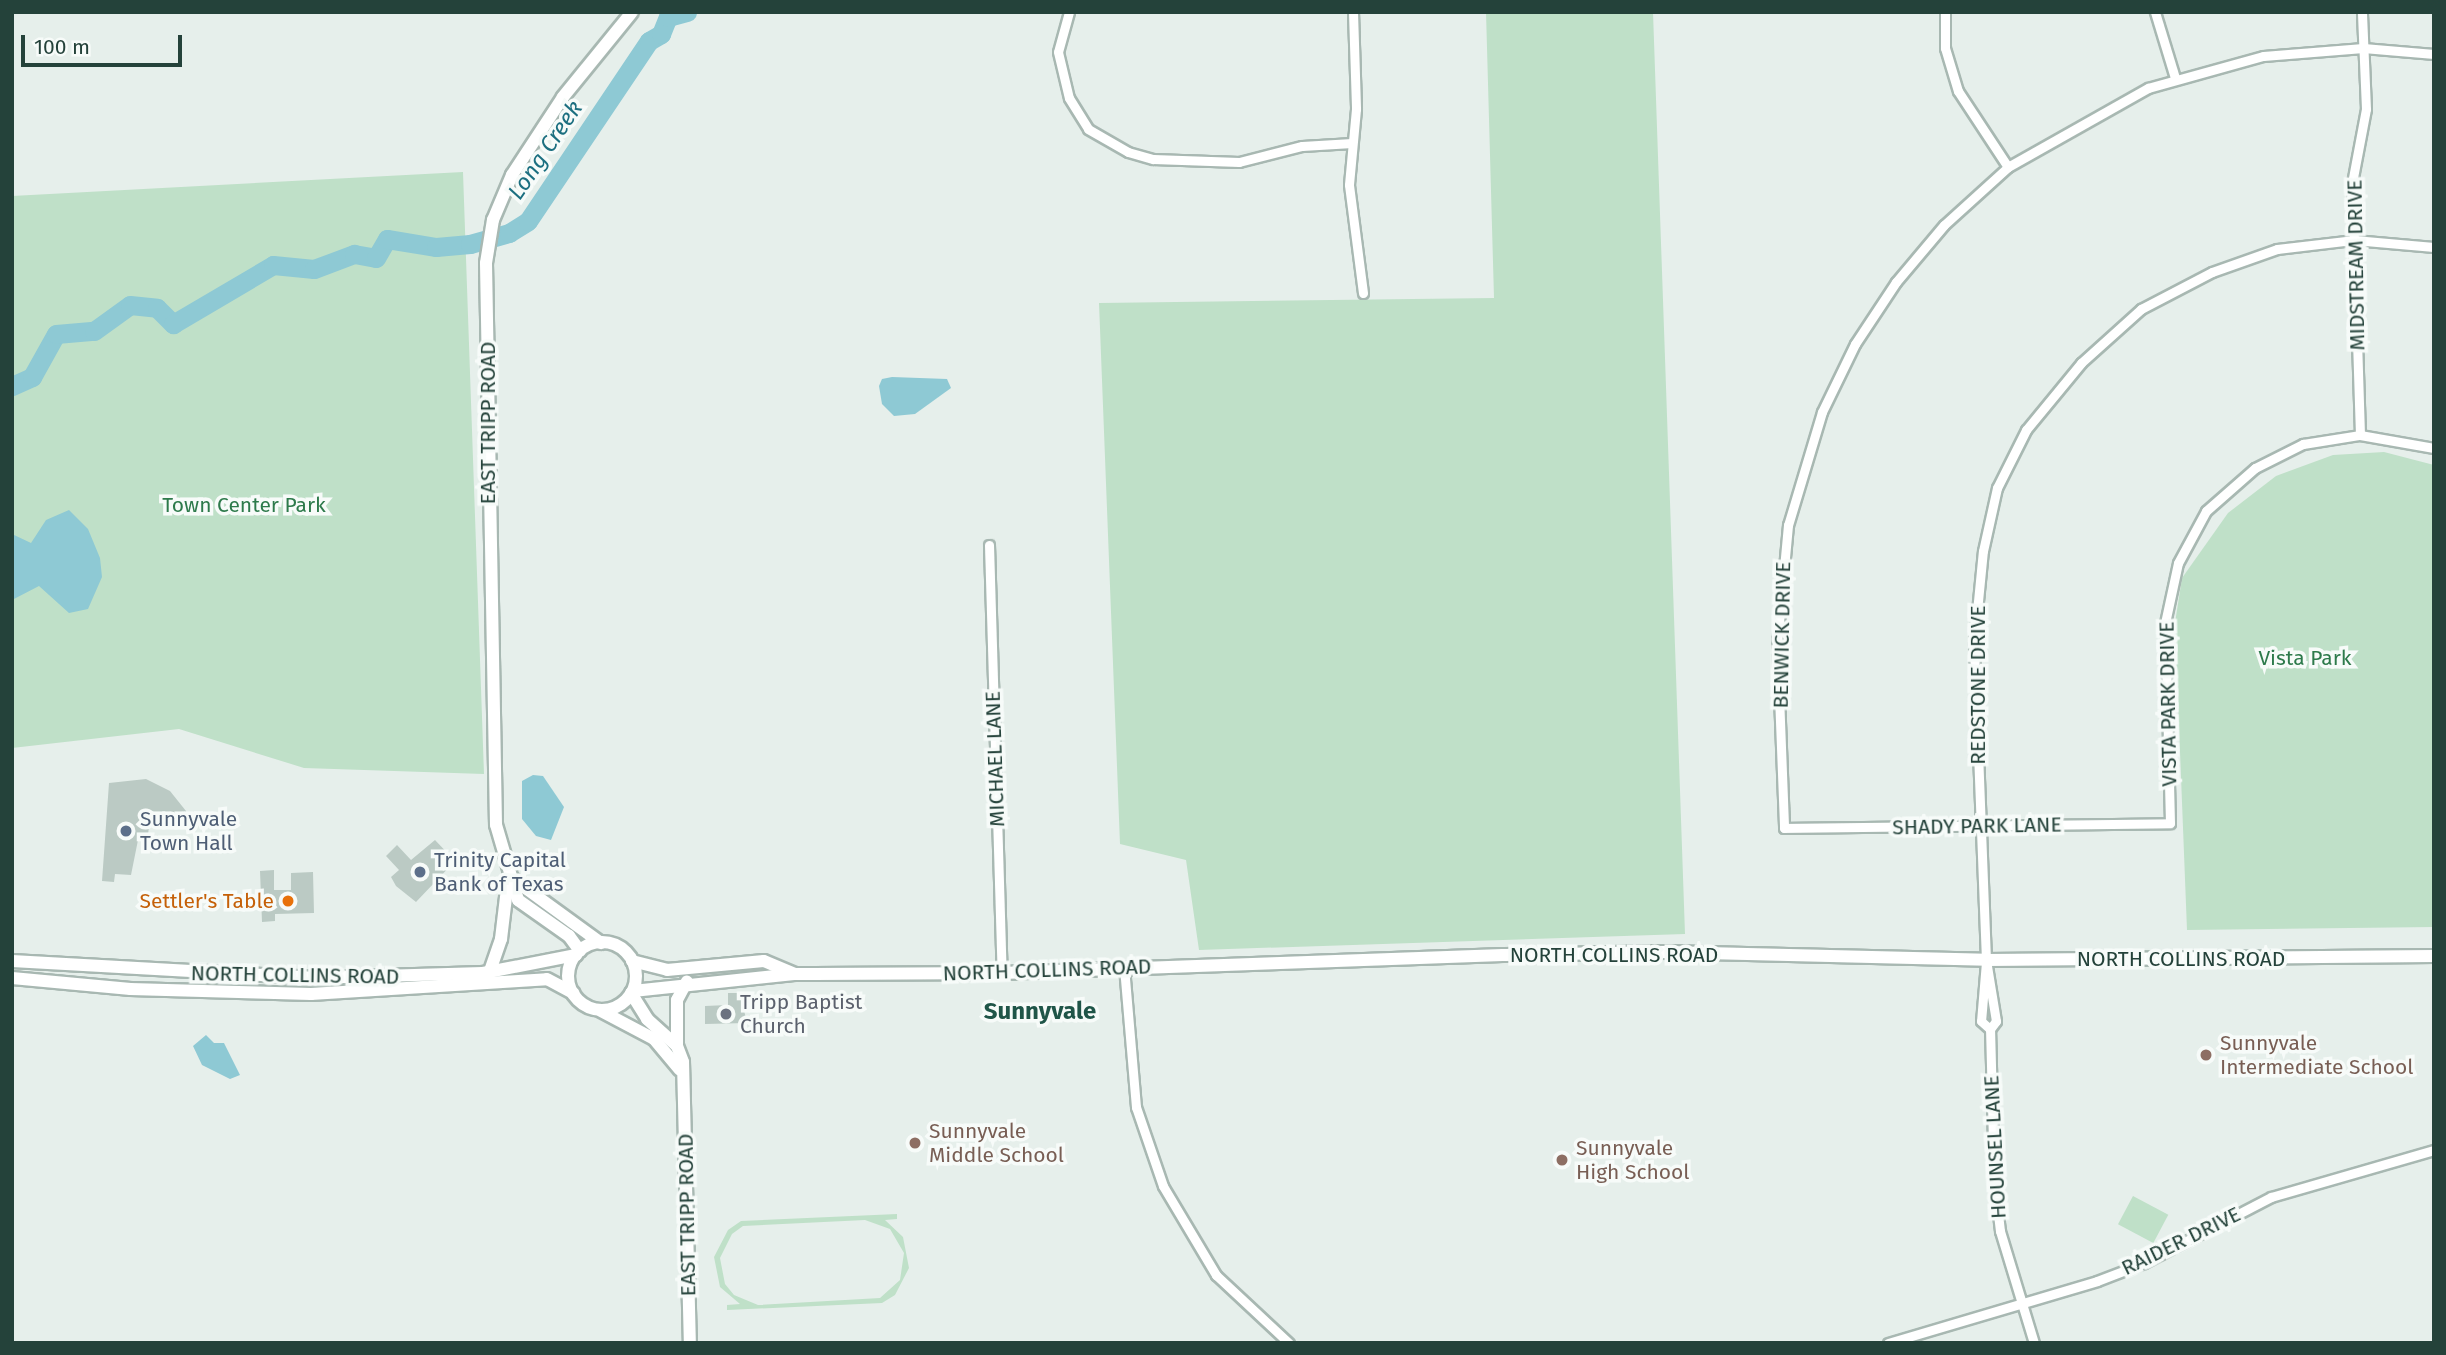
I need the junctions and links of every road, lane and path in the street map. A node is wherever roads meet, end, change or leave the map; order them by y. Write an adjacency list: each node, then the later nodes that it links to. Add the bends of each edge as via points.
1 (632, 12): 21 (street, EAST TRIPP ROAD, via 563,97 512,175 496,213 487,255 496,825)
2 (1069, 12): 10 (street, via 1058,52 1069,98 1088,129 1128,152 1153,159 1239,162 1303,146)
3 (1353, 12): 10 (street)
4 (1945, 12): 11 (street, via 1945,48 1958,91)
5 (2155, 12): 9 (street)
6 (2362, 12): 7 (street, MIDSTREAM DRIVE)
7 (2363, 48): 8 (street, BENWICK DRIVE); 9 (street, BENWICK DRIVE, via 2263,56); 12 (street, MIDSTREAM DRIVE, via 2367,102 2352,183)
8 (2434, 54)
9 (2175, 78): 11 (street, BENWICK DRIVE, via 2099,111)
10 (1352, 143): 14 (street, via 1349,185)
11 (2008, 167): 20 (street, BENWICK DRIVE, via 1944,225 1895,282 1838,376 1808,448 1788,525 1778,603)
12 (2354, 240): 13 (street, REDSTONE DRIVE); 15 (street, MIDSTREAM DRIVE); 19 (street, REDSTONE DRIVE, via 2277,249 2212,272 2141,310 2081,363 2026,430 1997,488 1983,551 1974,642)
13 (2434, 247)
14 (1363, 293)
15 (2360, 435): 16 (street, VISTA PARK DRIVE); 18 (street, VISTA PARK DRIVE, via 2303,444 2255,468 2220,495 2191,535 2178,563 2165,624)
16 (2434, 448)
17 (989, 545): 31 (street, MICHAEL LANE)
18 (2170, 822): 19 (street, SHADY PARK LANE)
19 (1979, 825): 20 (street, SHADY PARK LANE); 25 (street, REDSTONE DRIVE)
20 (1784, 828)
21 (508, 876): 22 (street); 23 (street, EAST TRIPP ROAD, via 527,910 569,936); 30 (street, via 502,937)
22 (601, 943): 23 (street); 27 (street, via 619,947)
23 (578, 953): 30 (street, NORTH COLLINS ROAD); 41 (street, via 569,973)
24 (2434, 956): 25 (street, NORTH COLLINS ROAD)
25 (1986, 960): 29 (street, NORTH COLLINS ROAD, via 1664,953); 43 (street, HOUNSEL LANE, via 1996,1021); 43 (street, HOUNSEL LANE, via 1981,1021)
26 (12, 961): 28 (street, NORTH COLLINS ROAD)
27 (632, 961): 32 (street, NORTH COLLINS ROAD, via 667,970 764,961); 39 (street)
28 (43, 963): 33 (street, NORTH COLLINS ROAD); 36 (street)
29 (1124, 967): 31 (street, NORTH COLLINS ROAD); 49 (street, via 1136,1107 1163,1186 1216,1275)
30 (490, 971): 34 (street, NORTH COLLINS ROAD)
31 (1002, 973): 32 (street, NORTH COLLINS ROAD)
32 (794, 974): 37 (street, NORTH COLLINS ROAD)
33 (280, 977): 34 (street, NORTH COLLINS ROAD); 40 (street)
34 (382, 977): 38 (street)
35 (12, 978): 36 (street, NORTH COLLINS ROAD)
36 (41, 981): 40 (street, NORTH COLLINS ROAD)
37 (687, 981): 39 (street, NORTH COLLINS ROAD); 44 (street, EAST TRIPP ROAD, via 677,1000)
38 (383, 992): 40 (street, NORTH COLLINS ROAD); 41 (street, NORTH COLLINS ROAD, via 547,979)
39 (632, 992): 42 (street, via 618,1006); 44 (street, via 647,1019)
40 (280, 993)
41 (573, 993): 42 (street)
42 (598, 1010): 45 (street, EAST TRIPP ROAD, via 654,1040 676,1062)
43 (1990, 1029): 47 (street, HOUNSEL LANE, via 1994,1180)
44 (677, 1046): 45 (street, EAST TRIPP ROAD)
45 (685, 1087): 48 (street, EAST TRIPP ROAD)
46 (2434, 1150): 47 (street, RAIDER DRIVE, via 2271,1197 2144,1263)
47 (2019, 1306): 50 (street, RAIDER DRIVE); 51 (street, HOUNSEL LANE)
48 (690, 1343)
49 (1289, 1343)
50 (1888, 1343)
51 (2034, 1343)

